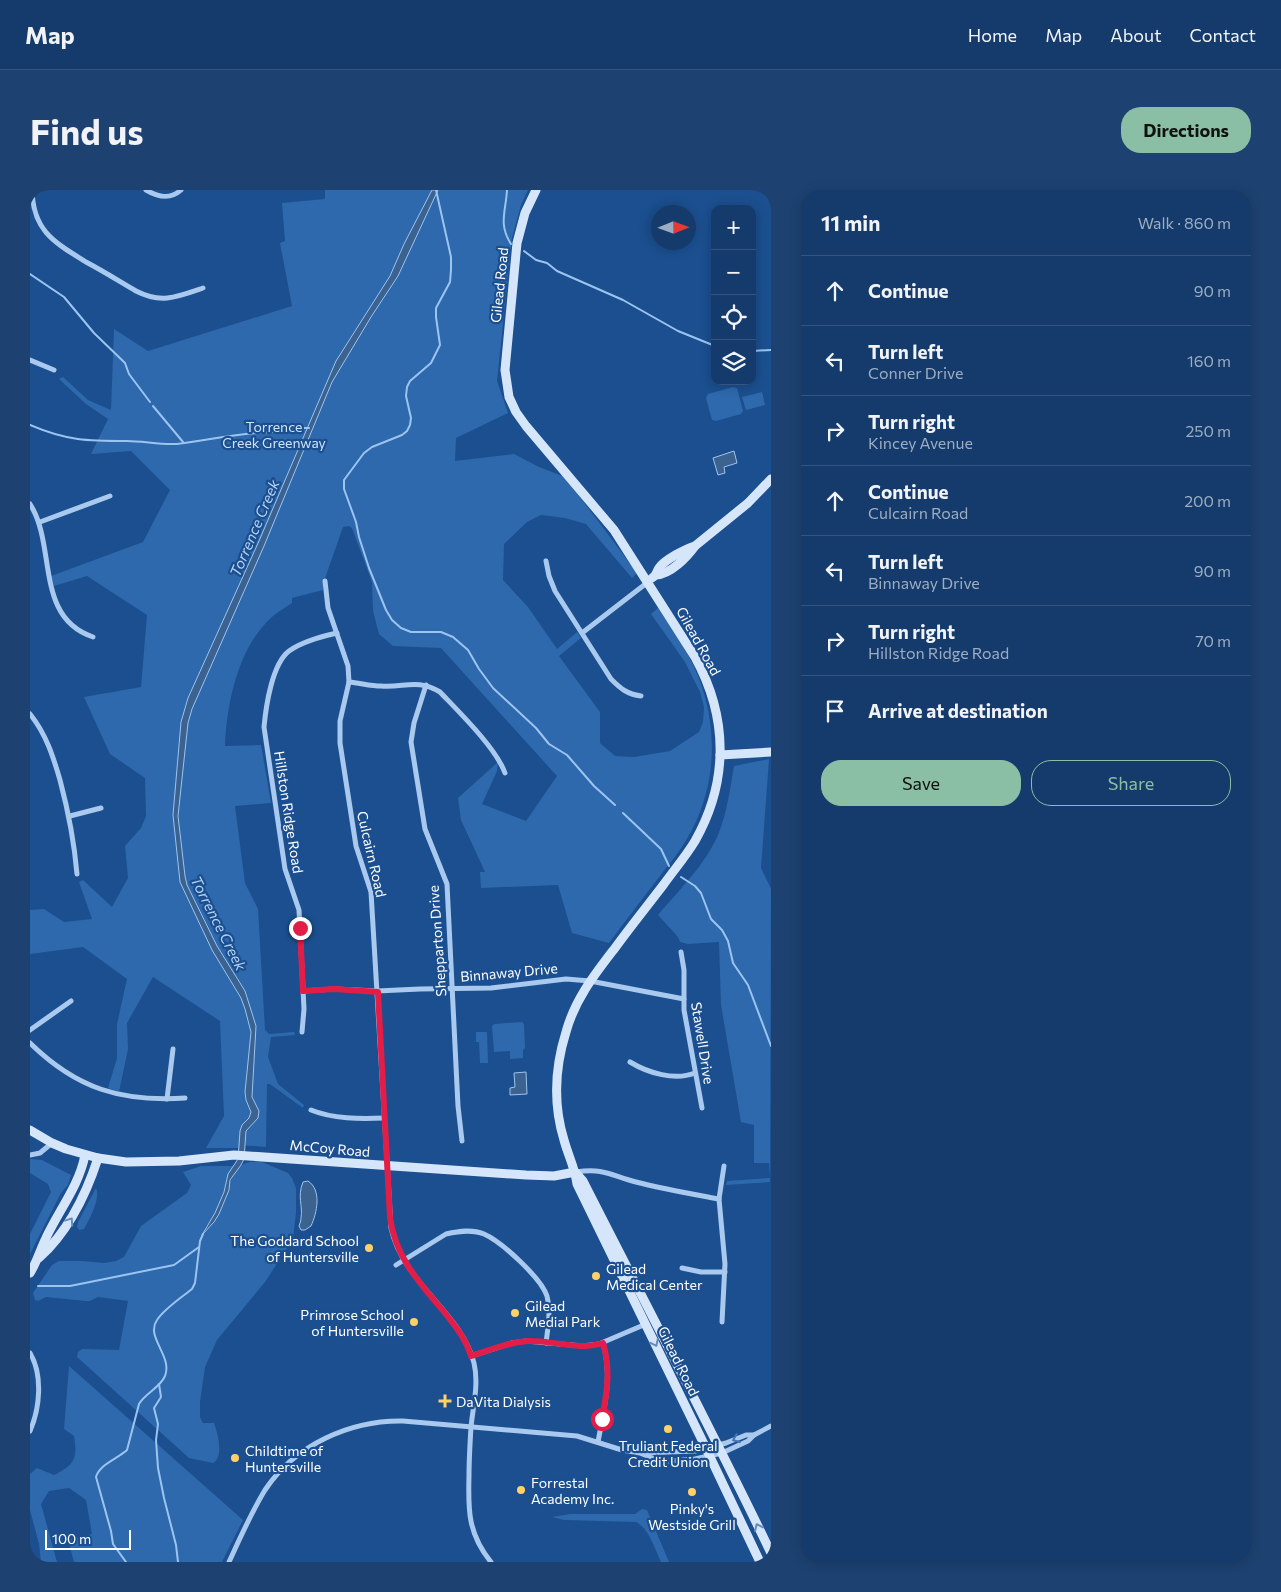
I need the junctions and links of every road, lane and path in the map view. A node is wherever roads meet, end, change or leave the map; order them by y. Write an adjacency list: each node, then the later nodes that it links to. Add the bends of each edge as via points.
1 (32, 190): 5 (street, via 36,218 51,239 136,291 164,299)
2 (146, 190): 3 (street, via 165,197)
3 (181, 190)
4 (536, 190): 14 (main road, Gilead Road, via 524,213 517,243 506,365 509,397 520,418 602,515)
5 (203, 288)
6 (30, 360): 7 (street)
7 (54, 370)
8 (771, 479): 14 (main road, via 748,503 664,575 656,575)
9 (110, 496): 11 (street)
10 (30, 504): 11 (street)
11 (40, 522): 17 (street, via 55,599 77,631)
12 (546, 561): 16 (street, via 552,585)
13 (324, 581): 15 (street, Culcairn Road)
14 (648, 581): 16 (street); 23 (main road, Gilead Road, via 703,670 715,705)
15 (336, 633): 18 (street, Culcairn Road, via 348,666); 31 (street, Hillston Ridge Road, via 306,642 283,657 275,673 265,714 279,834 287,876 299,910)
16 (582, 633): 20 (street, via 611,679 629,694)
17 (93, 637)
18 (349, 682): 19 (street, via 382,686); 32 (street, Culcairn Road, via 340,721 340,743 356,846 371,892)
19 (426, 685): 24 (street, via 448,700 490,748); 30 (street, Shepparton Drive, via 411,742 425,830 446,884)
20 (641, 696)
21 (30, 714): 26 (street, via 48,743)
22 (771, 752): 23 (main road)
23 (720, 755): 29 (main road, Gilead Road, via 713,798 694,842)
24 (505, 773)
25 (102, 808): 26 (street)
26 (70, 816): 27 (street)
27 (77, 874)
28 (681, 952): 33 (street, Stawell Drive)
29 (590, 981): 30 (street, Binnaway Drive, via 566,979 491,988); 33 (street, Binnaway Drive); 54 (main road, Gilead Road, via 570,1020 560,1054 556,1087 559,1122)
30 (452, 988): 32 (street, Binnaway Drive); 47 (street, Shepparton Drive)
31 (303, 991): 32 (street, Binnaway Drive); 36 (street, Hillston Ridge Road)
32 (378, 992): 45 (street, Culcairn Road)
33 (684, 999): 40 (street, Stawell Drive)
34 (71, 1001): 35 (street)
35 (30, 1030)
36 (302, 1032)
37 (30, 1044): 42 (street, via 56,1065 96,1088 126,1097)
38 (173, 1049): 42 (street)
39 (630, 1062): 40 (street, via 673,1076)
40 (695, 1073): 43 (street, Stawell Drive)
41 (185, 1098): 42 (street)
42 (167, 1099)
43 (702, 1108)
44 (311, 1110): 45 (street, via 341,1117)
45 (384, 1118): 52 (street, Culcairn Road)
46 (30, 1130): 48 (main road, McCoy Road)
47 (462, 1141)
48 (52, 1143): 49 (street, via 40,1153); 50 (main road, McCoy Road)
49 (30, 1154)
50 (85, 1155): 51 (main road, McCoy Road); 56 (main road, via 83,1166)
51 (98, 1158): 52 (main road, McCoy Road, via 150,1163 234,1155); 56 (main road, one-way to 51, via 54,1245 80,1207)
52 (387, 1166): 54 (main road, McCoy Road, via 554,1176); 57 (street, Culcairn Road, via 391,1228)
53 (724, 1166): 55 (street)
54 (575, 1172): 55 (street, McCoy Road, via 601,1171 635,1182); 63 (main road, Gilead Road, via 577,1184); 73 (main road, Gilead Road, via 583,1181)
55 (720, 1199): 60 (street)
56 (39, 1258): 61 (main road)
57 (403, 1260): 58 (street); 64 (street, via 456,1231 490,1237 538,1279 543,1288 549,1308); 67 (street, Culcairn Road, via 458,1330)
58 (396, 1266)
59 (682, 1268): 60 (street)
60 (725, 1272): 62 (street)
61 (30, 1273)
62 (722, 1322)
63 (646, 1324): 65 (street); 75 (main road, Gilead Road, one-way to 75)
64 (546, 1342): 65 (street, via 583,1346); 67 (street, via 512,1343)
65 (603, 1343): 72 (street, via 608,1381)
66 (30, 1353): 70 (street, via 38,1373 38,1393)
67 (471, 1356): 69 (street, Culcairn Road, via 476,1382)
68 (771, 1426): 71 (street)
69 (471, 1427): 72 (street, via 577,1436); 78 (street, via 384,1421 347,1429 323,1439 299,1454 270,1483); 79 (street, Culcairn Road, via 469,1512 476,1540)
70 (30, 1431)
71 (754, 1435): 73 (street, one-way to 73, via 746,1435); 73 (street, via 748,1441)
72 (598, 1442): 74 (street)
73 (720, 1449): 75 (street); 75 (street); 77 (main road, Gilead Road, one-way to 73)
74 (640, 1453): 75 (street); 75 (street, via 657,1460)
75 (708, 1453): 76 (main road, Gilead Road)
76 (743, 1527): 80 (main road, Gilead Road); 81 (main road)
77 (771, 1554)
78 (229, 1562)
79 (490, 1562)
80 (760, 1562)
81 (765, 1562)

